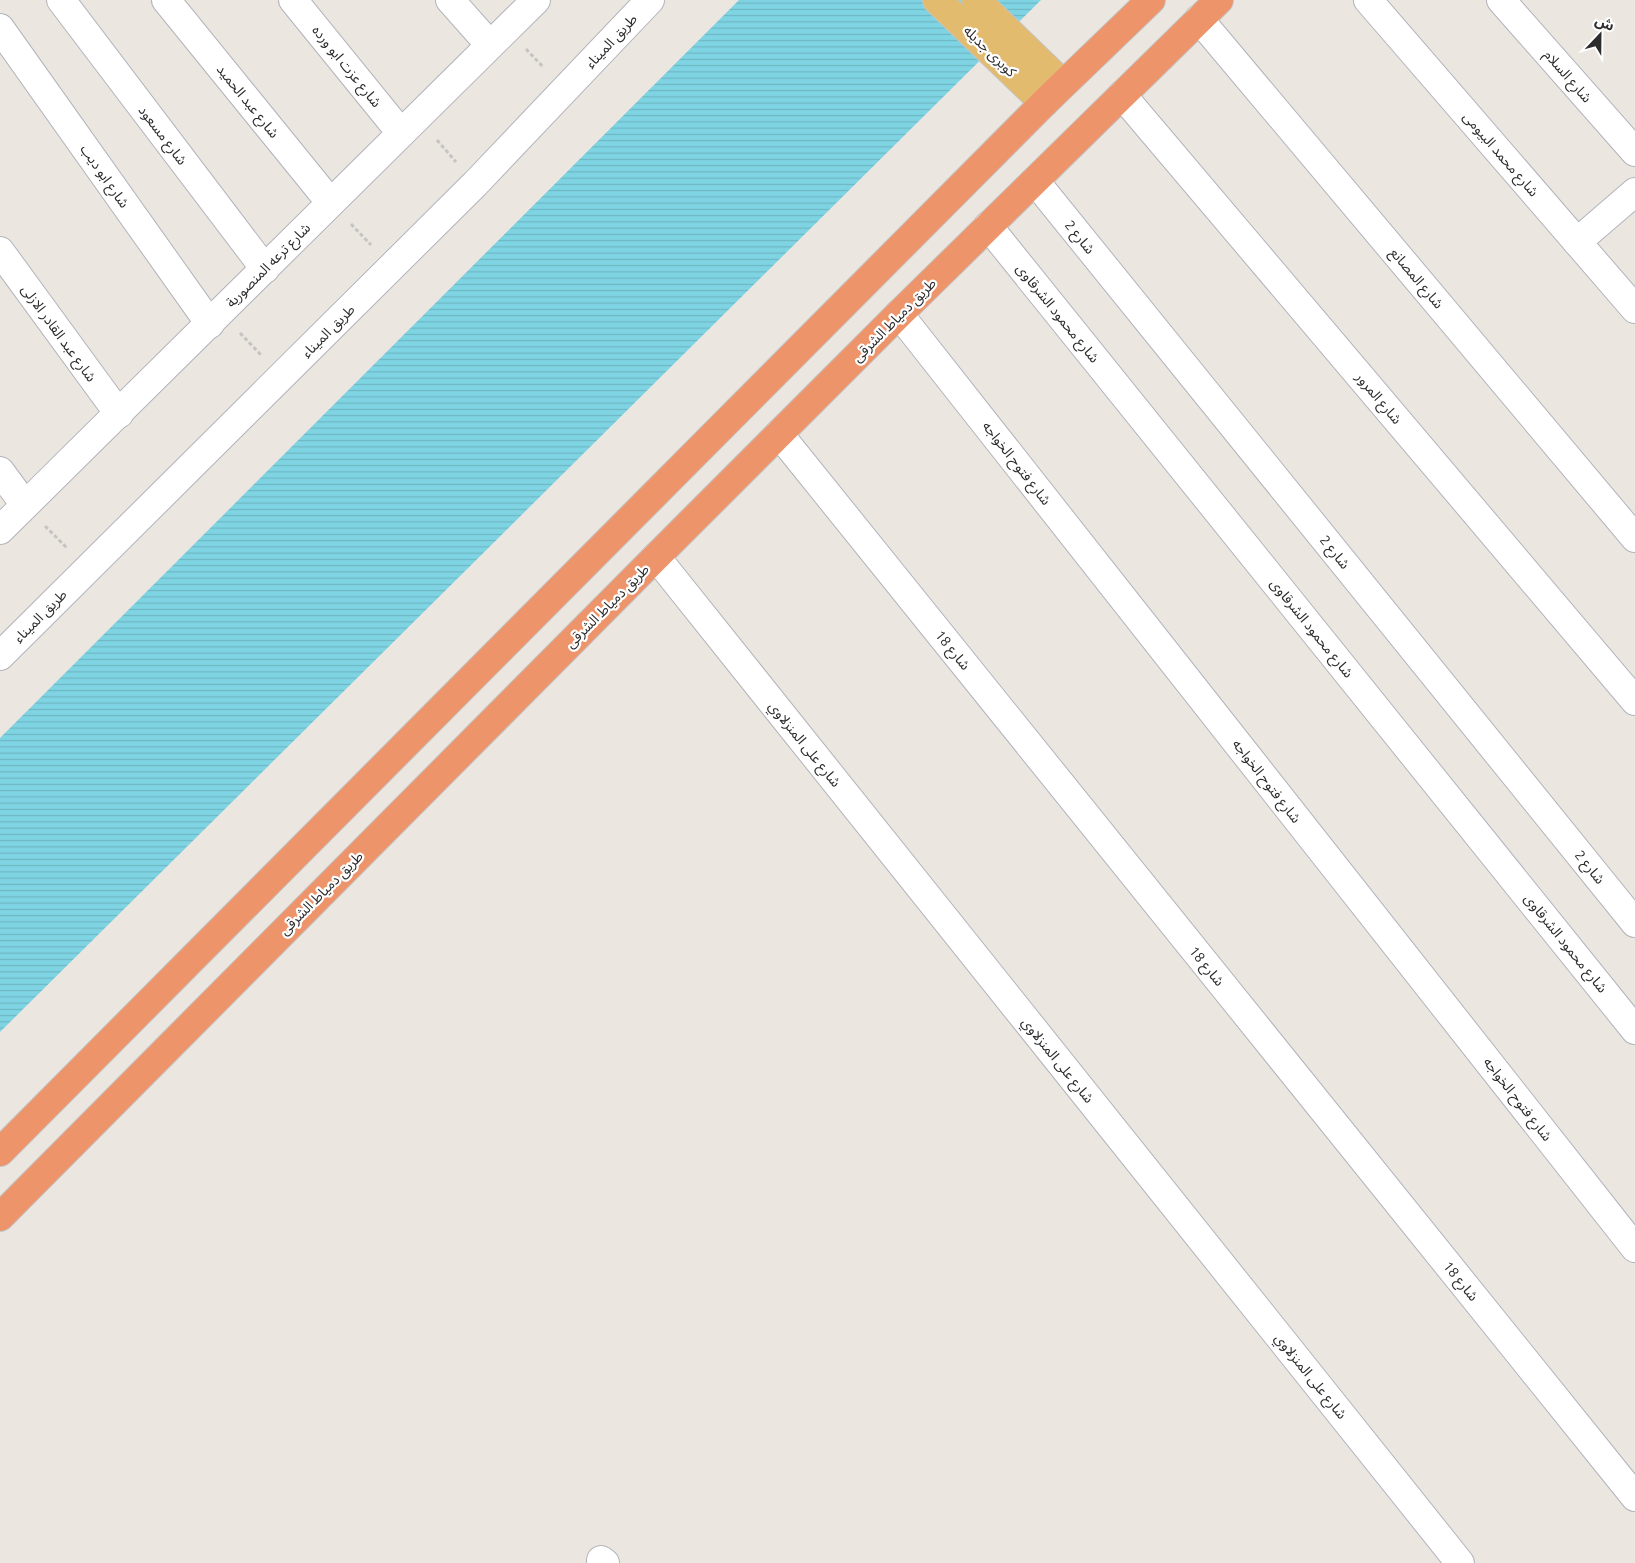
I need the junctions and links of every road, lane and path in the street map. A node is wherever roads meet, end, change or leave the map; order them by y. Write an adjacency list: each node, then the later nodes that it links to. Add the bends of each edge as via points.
1 (61, 0): 29 (street, شارع مسعود)
2 (166, 0): 24 (street, شارع عبد الحميد)
3 (293, 0): 19 (street, شارع عزت ابو ورده)
4 (450, 0): 15 (street)
5 (536, 0): 15 (street, شارع ترعه المنصورية)
6 (650, 0): 16 (street, طريق الميناء)
7 (937, 0): 17 (main road, كوبرى جديله)
8 (976, 0): 17 (main road, كوبرى جديله)
9 (1151, 0): 17 (highway)
10 (1219, 0): 13 (highway, طريق دمياط الشرقى)
11 (1368, 0): 26 (street, شارع محمد البيومى)
12 (1501, 0): 20 (street, شارع السلام)
13 (1199, 19): 18 (highway, طريق دمياط الشرقى); 39 (street, شارع المصانع)
14 (0, 28): 32 (street, شارع ابو ديب)
15 (498, 37): 16 (path); 19 (street, شارع ترعه المنصورية)
16 (566, 89): 22 (street, طريق الميناء)
17 (1053, 94): 46 (highway)
18 (1122, 95): 21 (highway, طريق دمياط الشرقى); 43 (street, شارع المرور)
19 (409, 125): 22 (path); 24 (street, شارع ترعه المنصورية)
20 (1635, 152)
21 (1035, 181): 25 (highway, طريق دمياط الشرقى); 44 (street, شارع 2)
22 (475, 184): 28 (street, طريق الميناء)
23 (1635, 192): 26 (street)
24 (330, 202): 28 (path); 29 (street, شارع ترعه المنصورية)
25 (988, 226): 31 (highway, طريق دمياط الشرقى); 45 (street, شارع محمود الشرقاوى)
26 (1577, 242): 30 (street, شارع محمد البيومى)
27 (0, 251): 34 (street, شارع عبد القادر الازلى)
28 (392, 267): 33 (street, طريق الميناء)
29 (265, 269): 32 (street, شارع ترعه المنصورية)
30 (1635, 308)
31 (899, 314): 35 (highway, طريق دمياط الشرقى); 48 (street, شارع فتوح الخواجه)
32 (216, 318): 33 (path); 34 (street, شارع ترعه المنصورية)
33 (282, 376): 41 (street, طريق الميناء)
34 (119, 414): 37 (street, شارع ترعه المنصورية)
35 (779, 434): 40 (highway, طريق دمياط الشرقى); 49 (street, شارع 18)
36 (0, 471): 37 (street)
37 (25, 505): 38 (street, شارع ترعه المنصورية); 41 (path)
38 (0, 530)
39 (1635, 538)
40 (656, 557): 47 (highway, طريق دمياط الشرقى); 50 (street, شارع على المنزلاوي)
41 (87, 569): 42 (street, طريق الميناء)
42 (0, 656)
43 (1635, 700)
44 (1632, 913)
45 (1635, 1030)
46 (0, 1152)
47 (1, 1215)
48 (1635, 1248)
49 (1635, 1497)
50 (1460, 1563)

